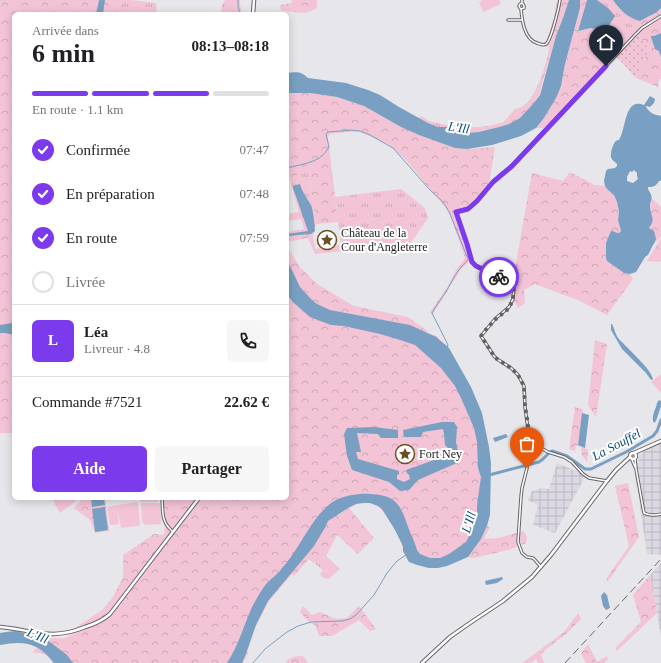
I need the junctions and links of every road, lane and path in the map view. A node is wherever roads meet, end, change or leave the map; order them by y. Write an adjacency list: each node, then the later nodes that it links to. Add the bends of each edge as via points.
1 (254, 0): 4 (main road)
2 (522, 0): 7 (street, via 519,6 522,9)
3 (560, 0): 7 (street, via 547,43 543,45 532,42)
4 (253, 12)
5 (661, 16): 9 (street, via 635,35 477,201 468,209 456,212 472,262 513,285 513,299 509,308 481,336 494,356 511,368 523,383)
6 (508, 20): 7 (street)
7 (522, 20)
8 (661, 441): 10 (main road)
9 (530, 442): 11 (street, via 564,457 589,478); 16 (street, via 521,497 519,545 522,553 535,560)
10 (633, 457): 11 (main road, via 623,463); 14 (street, via 644,513)
11 (606, 481): 16 (main road)
12 (162, 500): 15 (street, via 164,520)
13 (197, 500): 15 (main road)
14 (661, 514)
15 (172, 531): 17 (main road, via 110,614 102,620 71,632 58,634 40,634)
16 (541, 567): 18 (main road, via 506,599 455,633)
17 (0, 627)
18 (422, 663)

